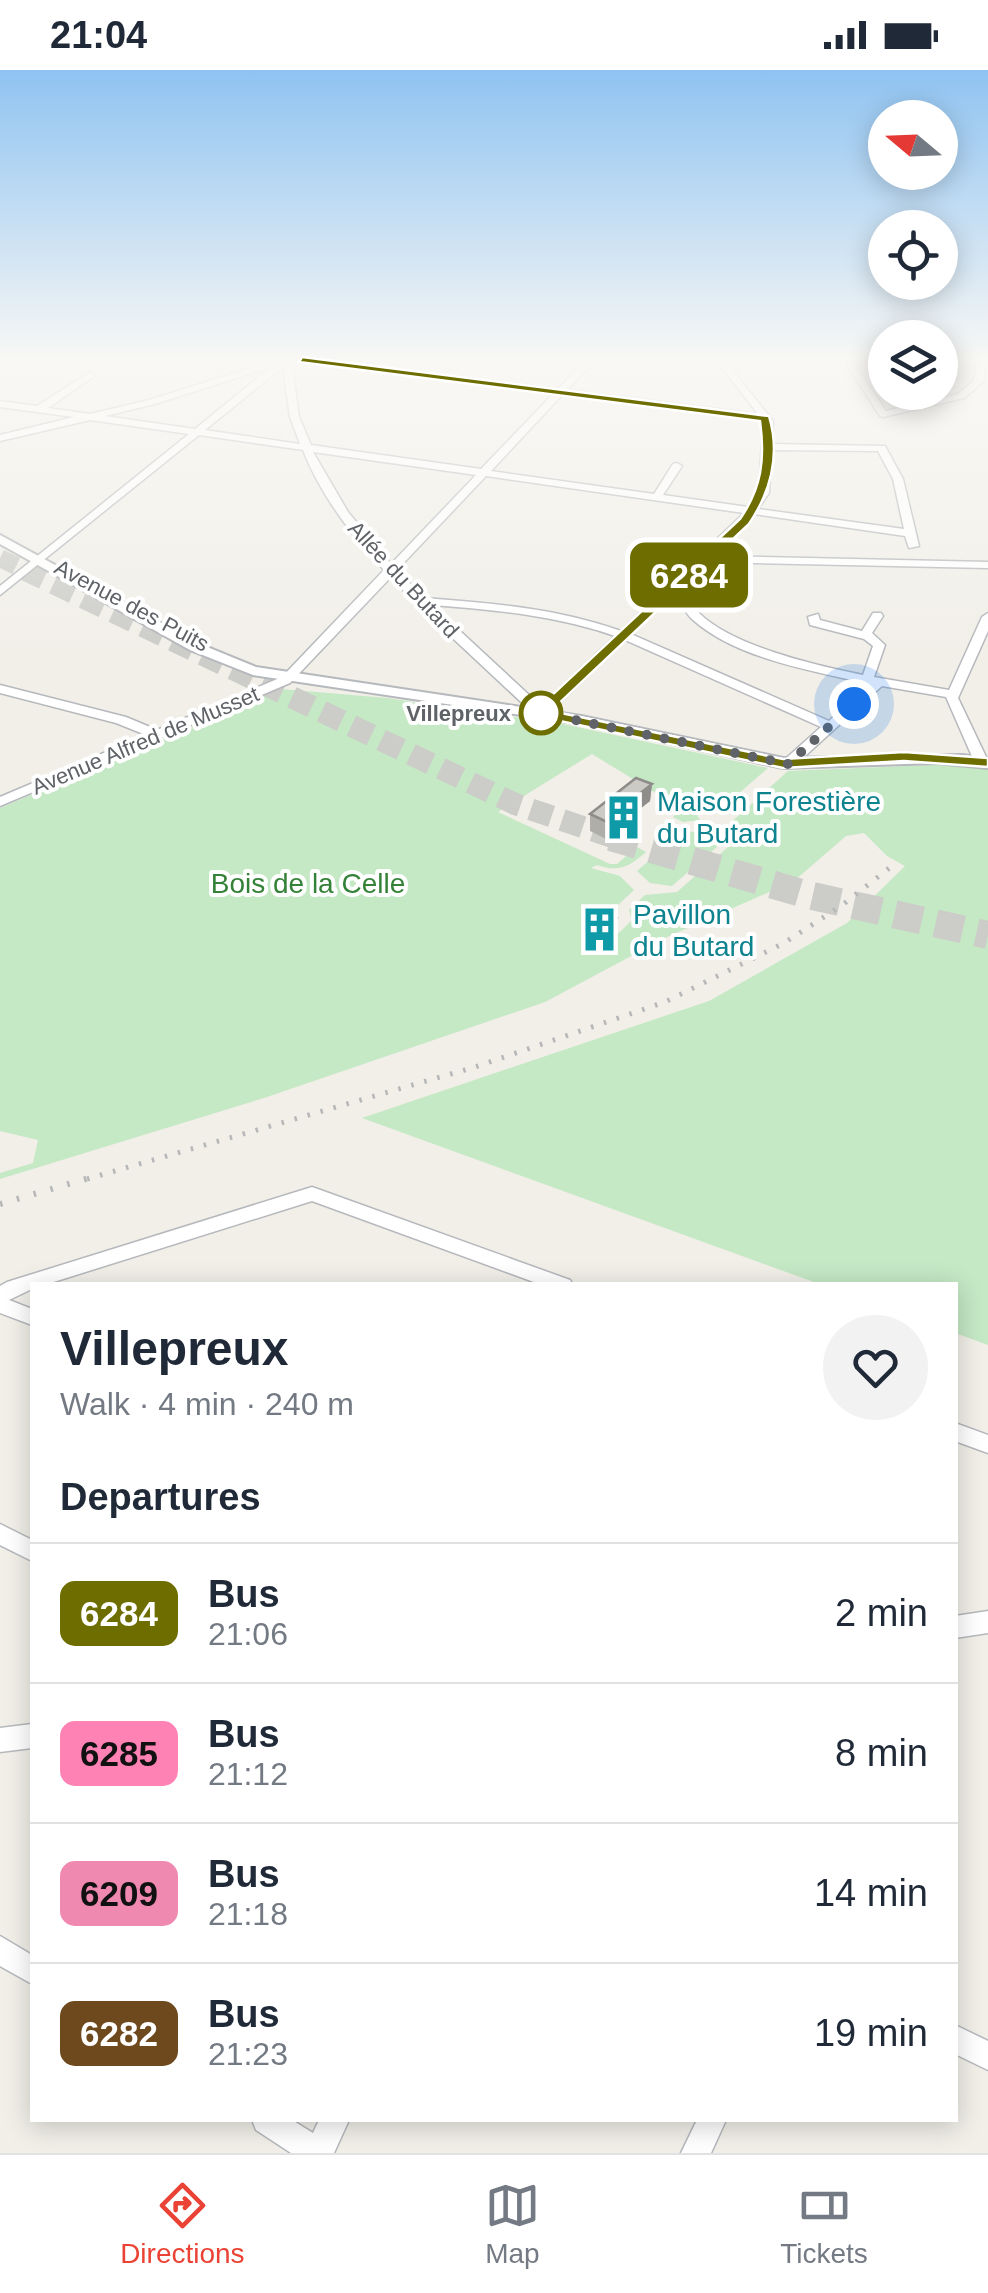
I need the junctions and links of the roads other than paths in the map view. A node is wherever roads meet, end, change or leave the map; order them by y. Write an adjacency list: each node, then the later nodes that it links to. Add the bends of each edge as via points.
1 (167, 457): 14 (street)
2 (312, 457): 17 (street, Allée du Butard, via 344,514)
3 (375, 457): 8 (street)
4 (498, 457): 8 (street)
5 (768, 457): 10 (street, via 764,493)
6 (886, 457): 11 (street, via 898,479)
7 (676, 466): 9 (street)
8 (483, 473): 9 (street); 17 (street)
9 (657, 498): 10 (street)
10 (752, 511): 11 (street); 15 (street)
11 (907, 532): 13 (street)
12 (0, 536): 14 (street, Avenue des Puits)
13 (913, 546)
14 (42, 559): 19 (street); 28 (street, Avenue des Puits, via 216,658)
15 (706, 559): 16 (street); 20 (street)
16 (988, 565)
17 (390, 570): 22 (street, Allée du Butard); 28 (street)
18 (0, 577): 19 (street)
19 (14, 580): 21 (street)
20 (677, 588): 27 (street); 29 (street, via 694,615 724,636)
21 (0, 592)
22 (419, 600): 27 (street, via 545,612); 32 (street, Allée du Butard)
23 (877, 616): 26 (street)
24 (814, 617): 26 (street)
25 (988, 617): 31 (street)
26 (864, 634): 29 (street, via 878,645)
27 (625, 636): 32 (street); 33 (street)
28 (290, 677): 32 (street, Avenue des Puits); 34 (street, Avenue Alfred de Musset)
29 (873, 682): 31 (street); 33 (street)
30 (0, 689): 34 (street)
31 (954, 695): 35 (street)
32 (541, 713): 36 (street, Avenue des Puits)
33 (830, 726): 36 (street)
34 (158, 735): 37 (street, Avenue Alfred de Musset)
35 (985, 762): 36 (street, Avenue des Puits, via 904,757)
36 (788, 764)
37 (0, 802)
38 (555, 1282): 39 (street, via 312,1194 14,1286)
39 (0, 1296)
40 (0, 1305): 41 (street)
41 (30, 1316)
42 (958, 1433): 43 (street)
43 (988, 1444)
44 (0, 1534): 45 (street)
45 (30, 1550)
46 (988, 1622): 47 (street)
47 (958, 1627)
48 (30, 1736): 49 (street)
49 (0, 1740)
50 (0, 1950): 51 (street)
51 (30, 1970)
52 (958, 2040): 53 (street)
53 (988, 2056)
54 (269, 2122): 57 (street)
55 (334, 2122): 57 (street)
56 (711, 2122): 58 (street)
57 (318, 2153)
58 (696, 2153)

